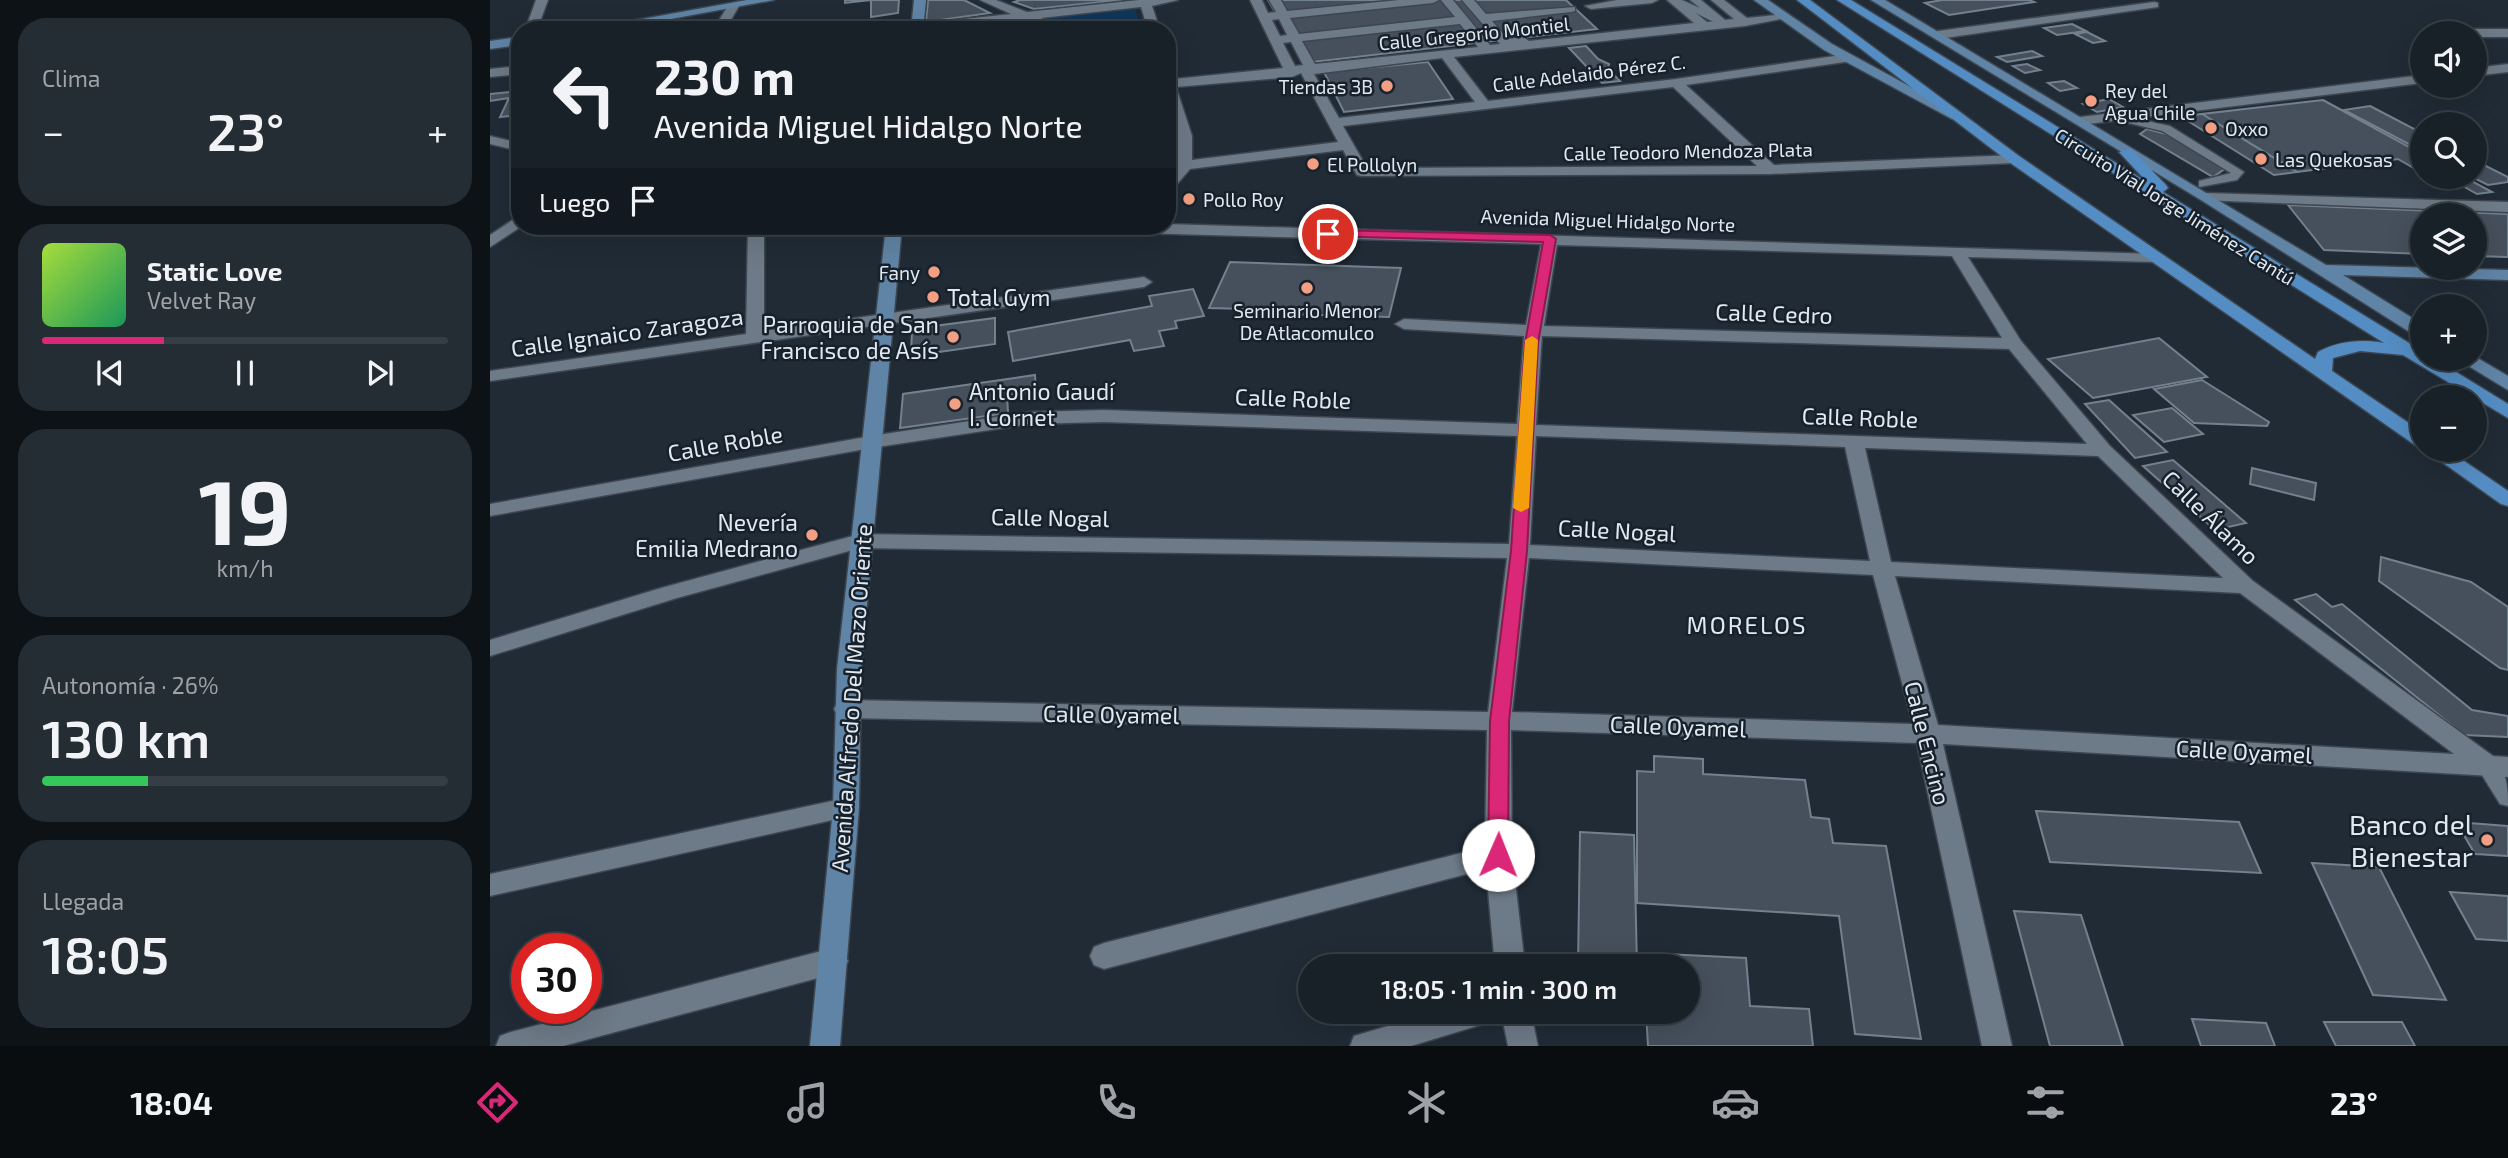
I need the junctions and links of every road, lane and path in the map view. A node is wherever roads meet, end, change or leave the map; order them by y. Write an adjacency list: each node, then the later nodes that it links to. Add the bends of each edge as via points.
1 (542, 0): 46 (street)
2 (768, 0): 32 (street)
3 (920, 0): 49 (street)
4 (1172, 0): 23 (street)
5 (1256, 0): 41 (street)
6 (1275, 0): 38 (street)
7 (1296, 0): 36 (street)
8 (1425, 0): 9 (street); 24 (street); 65 (street)
9 (1433, 0)
10 (1447, 0): 44 (street)
11 (1468, 0): 42 (street)
12 (1490, 0): 40 (street)
13 (1511, 0): 37 (street)
14 (1537, 0): 34 (street)
15 (1674, 0): 54 (lane); 55 (street)
16 (1695, 0): 54 (lane)
17 (1717, 0): 53 (street)
18 (1760, 0): 43 (street)
19 (1803, 0): 92 (main road)
20 (1843, 0): 105 (main road, Circuito Vial Jorge Jiménez Cantú)
21 (1877, 0): 61 (street, Circuito Vial Jorge Jiménez Cantú)
22 (996, 1): 39 (street)
23 (1145, 1): 39 (street); 52 (street)
24 (1405, 1): 26 (street); 70 (street)
25 (1630, 1): 27 (street); 30 (street); 57 (street)
26 (1384, 2): 28 (street); 69 (street)
27 (1609, 2): 35 (street); 58 (street)
28 (1363, 3): 29 (street); 73 (street)
29 (1342, 4): 33 (street); 74 (street)
30 (1656, 4): 56 (street)
31 (2154, 5): 61 (street)
32 (733, 6): 47 (street); 48 (street)
33 (1321, 6): 36 (street); 76 (street)
34 (1548, 11): 37 (street); 45 (street); 62 (street)
35 (1596, 11): 63 (street)
36 (1304, 13): 38 (street); 77 (street)
37 (1524, 14): 40 (street); 66 (street)
38 (1283, 15): 41 (street); 64 (street)
39 (1027, 16): 50 (street); 51 (street)
40 (1503, 16): 42 (street); 71 (street)
41 (1264, 17): 67 (street)
42 (1483, 18): 71 (street, via 1504,43)
43 (1785, 18): 53 (street, Calle Gregorio Montiel); 78 (street)
44 (1463, 20): 65 (street); 75 (street)
45 (1583, 20): 62 (street); 63 (street, Calle Gregorio Montiel); 71 (street, Calle Gregorio Montiel)
46 (534, 21)
47 (642, 21)
48 (724, 21)
49 (918, 21)
50 (985, 21)
51 (1039, 21)
52 (1151, 21)
53 (1745, 22): 54 (street, Calle Gregorio Montiel)
54 (1725, 24): 55 (street, Calle Gregorio Montiel)
55 (1705, 26): 56 (street, Calle Gregorio Montiel)
56 (1684, 29): 57 (street, Calle Gregorio Montiel)
57 (1664, 31): 58 (street, Calle Gregorio Montiel)
58 (1643, 33): 63 (street, Calle Gregorio Montiel)
59 (2487, 33): 60 (street)
60 (2508, 33)
61 (1938, 35): 90 (street, Circuito Vial Jorge Jiménez Cantú)
62 (1572, 36): 66 (street)
63 (1622, 36)
64 (1295, 38): 67 (street); 77 (street); 80 (street)
65 (1455, 39): 70 (street); 70 (street); 75 (street, Calle Gregorio Montiel)
66 (1546, 39): 71 (street)
67 (1276, 40): 80 (street)
68 (511, 42): 72 (street)
69 (1413, 44): 70 (street); 70 (street); 73 (street); 73 (street)
70 (1436, 44): 87 (street)
71 (1528, 44): 75 (street, Calle Gregorio Montiel)
72 (490, 46)
73 (1391, 46): 74 (street); 74 (street)
74 (1370, 48): 76 (street); 76 (street)
75 (1486, 48)
76 (1348, 51): 77 (street); 77 (street)
77 (1326, 53): 80 (street)
78 (1848, 58): 86 (street, Calle Adelaido Pérez C.); 92 (street)
79 (2508, 68): 81 (street)
80 (1302, 69): 84 (street); 91 (street)
81 (2487, 70)
82 (511, 71): 83 (street)
83 (490, 73)
84 (1176, 81)
85 (2410, 81): 89 (street)
86 (1676, 83): 87 (street, Calle Adelaido Pérez C.); 101 (street)
87 (1484, 105): 91 (street, Calle Adelaido Pérez C.)
88 (1176, 107): 93 (street)
89 (2120, 118): 90 (street); 103 (lane, via 2166,128 2238,172)
90 (2080, 121): 98 (street, Circuito Vial Jorge Jiménez Cantú)
91 (1334, 122): 97 (street)
92 (1968, 122): 99 (main road)
93 (1185, 136): 94 (street); 100 (street)
94 (1176, 137)
95 (490, 141): 96 (street)
96 (511, 145)
97 (1347, 145): 100 (street); 101 (street, Calle Teodoro Mendoza Plata, via 1362,172)
98 (2126, 152): 103 (street, Circuito Vial Jorge Jiménez Cantú); 105 (main road)
99 (2014, 159): 101 (street, Calle Teodoro Mendoza Plata); 115 (main road)
100 (1185, 165): 102 (street)
101 (1770, 170)
102 (1176, 176)
103 (2205, 191): 104 (street); 116 (street, Circuito Vial Jorge Jiménez Cantú)
104 (2508, 207)
105 (2182, 210): 125 (main road, Circuito Vial Jorge Jiménez Cantú)
106 (511, 224): 108 (street)
107 (511, 227): 113 (street)
108 (490, 228)
109 (1176, 228): 112 (street, Avenida Miguel Hidalgo Norte)
110 (756, 235): 123 (street)
111 (893, 235): 119 (street, Avenida Alfredo Del Mazo Oriente)
112 (1550, 239): 114 (street, Avenida Miguel Hidalgo Norte); 122 (street)
113 (490, 242)
114 (1956, 251): 115 (street, Avenida Miguel Hidalgo Norte); 124 (street, Calle Álamo)
115 (2154, 257): 128 (main road)
116 (2319, 270): 117 (street); 121 (street, Circuito Vial Jorge Jiménez Cantú)
117 (2508, 275)
118 (1144, 282): 119 (street, Calle Ignaico Zaragoza)
119 (884, 321): 123 (street, Calle Ignaico Zaragoza); 134 (street, Avenida Alfredo Del Mazo Oriente)
120 (1404, 324): 122 (street, Calle Cedro)
121 (2410, 325)
122 (1533, 331): 124 (street, Calle Cedro); 132 (street)
123 (755, 338): 129 (street, Calle Ignaico Zaragoza)
124 (2014, 344): 136 (street, Calle Álamo)
125 (2410, 353): 128 (main road, via 2365,344 2341,346 2324,356)
126 (2440, 371): 131 (main road, Circuito Vial Jorge Jiménez Cantú)
127 (2486, 371): 130 (street)
128 (2323, 373): 133 (main road)
129 (490, 376)
130 (2508, 384)
131 (2508, 412)
132 (1525, 429): 134 (street, Calle Roble, via 1104,416 1030,418); 135 (street, Calle Roble); 141 (street)
133 (2410, 433)
134 (870, 442): 139 (street, Calle Roble); 140 (street, Avenida Alfredo Del Mazo Oriente)
135 (1854, 442): 136 (street, Calle Roble); 142 (street, Calle Encino)
136 (2103, 450): 143 (street, Calle Álamo)
137 (2453, 462): 138 (main road)
138 (2508, 500)
139 (490, 510)
140 (860, 541): 141 (street, Calle Nogal); 144 (street, Calle Nogal); 145 (street, Avenida Alfredo Del Mazo Oriente)
141 (1519, 551): 142 (street, Calle Nogal); 146 (street)
142 (1882, 568): 143 (street, Calle Nogal); 147 (street, Calle Encino)
143 (2245, 586): 148 (street, Calle Álamo)
144 (490, 648)
145 (846, 709): 146 (street, Calle Oyamel); 150 (street, Avenida Alfredo Del Mazo Oriente)
146 (1499, 721): 147 (street, Calle Oyamel); 151 (street)
147 (1928, 734): 148 (street, Calle Oyamel); 162 (street, Calle Encino)
148 (2497, 766): 149 (lane)
149 (2508, 798)
150 (846, 808): 152 (street); 155 (street, Avenida Alfredo Del Mazo Oriente)
151 (1498, 855): 153 (street); 154 (street)
152 (490, 885)
153 (1509, 954)
154 (1104, 956)
155 (833, 961): 158 (street); 159 (street, Avenida Alfredo Del Mazo Oriente)
156 (1439, 1024): 160 (street)
157 (1518, 1024): 161 (street)
158 (511, 1046)
159 (825, 1046)
160 (1365, 1046)
161 (1523, 1046)
162 (1997, 1046)

